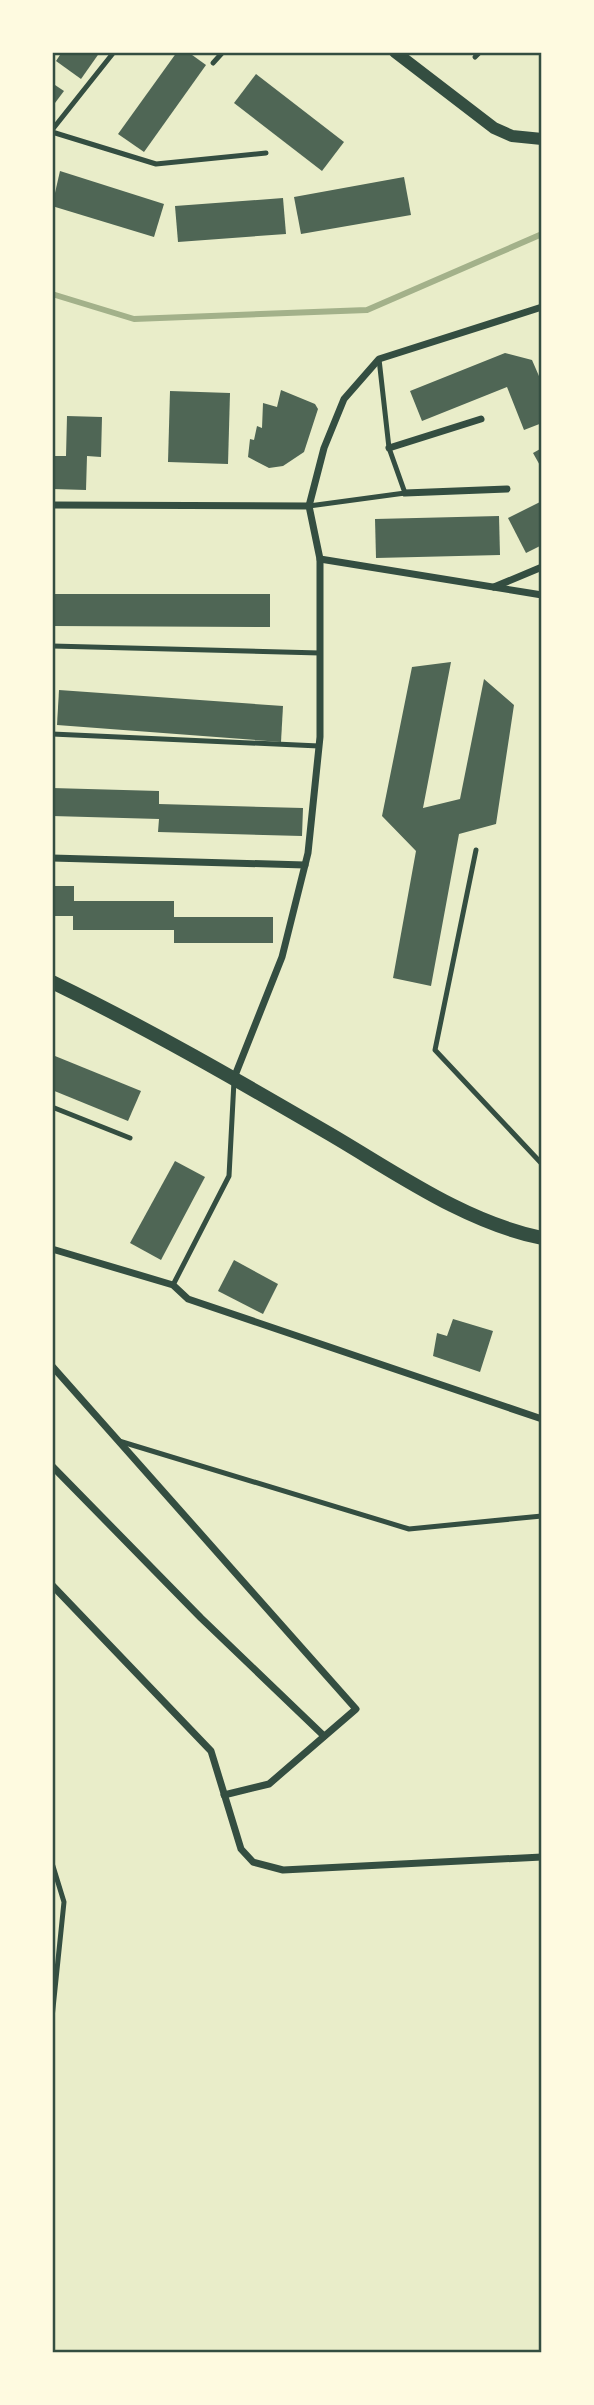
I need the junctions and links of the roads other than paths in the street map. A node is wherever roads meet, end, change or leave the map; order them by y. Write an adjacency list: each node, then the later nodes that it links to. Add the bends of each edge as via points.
1 (114, 52): 5 (lane)
2 (222, 52): 4 (lane)
3 (395, 52): 6 (street, via 495,128 512,136)
4 (213, 63)
5 (52, 131): 7 (lane, via 156,164)
6 (541, 139)
7 (266, 153)
8 (541, 307): 9 (street)
9 (379, 359): 11 (lane); 15 (street, via 344,399 324,448)
10 (481, 419): 11 (street)
11 (389, 448): 13 (lane)
12 (507, 489): 13 (street)
13 (405, 493): 15 (lane)
14 (52, 505): 15 (street)
15 (309, 506): 16 (street)
16 (320, 559): 18 (street); 21 (street)
17 (541, 566): 18 (street)
18 (493, 587): 19 (street)
19 (541, 595)
20 (52, 646): 21 (lane)
21 (320, 653): 23 (street)
22 (52, 734): 23 (lane)
23 (319, 746): 26 (street)
24 (476, 850): 31 (lane, via 435,1050)
25 (52, 858): 26 (street)
26 (305, 864): 28 (street, via 282,957)
27 (52, 982): 28 (main road, via 148,1028)
28 (234, 1078): 32 (main road, via 440,1198 518,1233); 34 (lane, via 229,1176)
29 (52, 1107): 30 (lane)
30 (130, 1138)
31 (541, 1164)
32 (541, 1237)
33 (52, 1249): 34 (street)
34 (173, 1285): 36 (street, via 188,1299)
35 (52, 1366): 37 (street)
36 (541, 1419)
37 (119, 1441): 39 (lane, via 409,1529); 41 (street, via 356,1709)
38 (52, 1466): 41 (street)
39 (541, 1516)
40 (52, 1585): 42 (street, via 211,1751)
41 (324, 1736): 42 (street, via 268,1784)
42 (224, 1795): 43 (street, via 241,1849 253,1862 283,1870)
43 (541, 1857)
44 (52, 1863): 45 (lane, via 64,1902)
45 (52, 2018)

